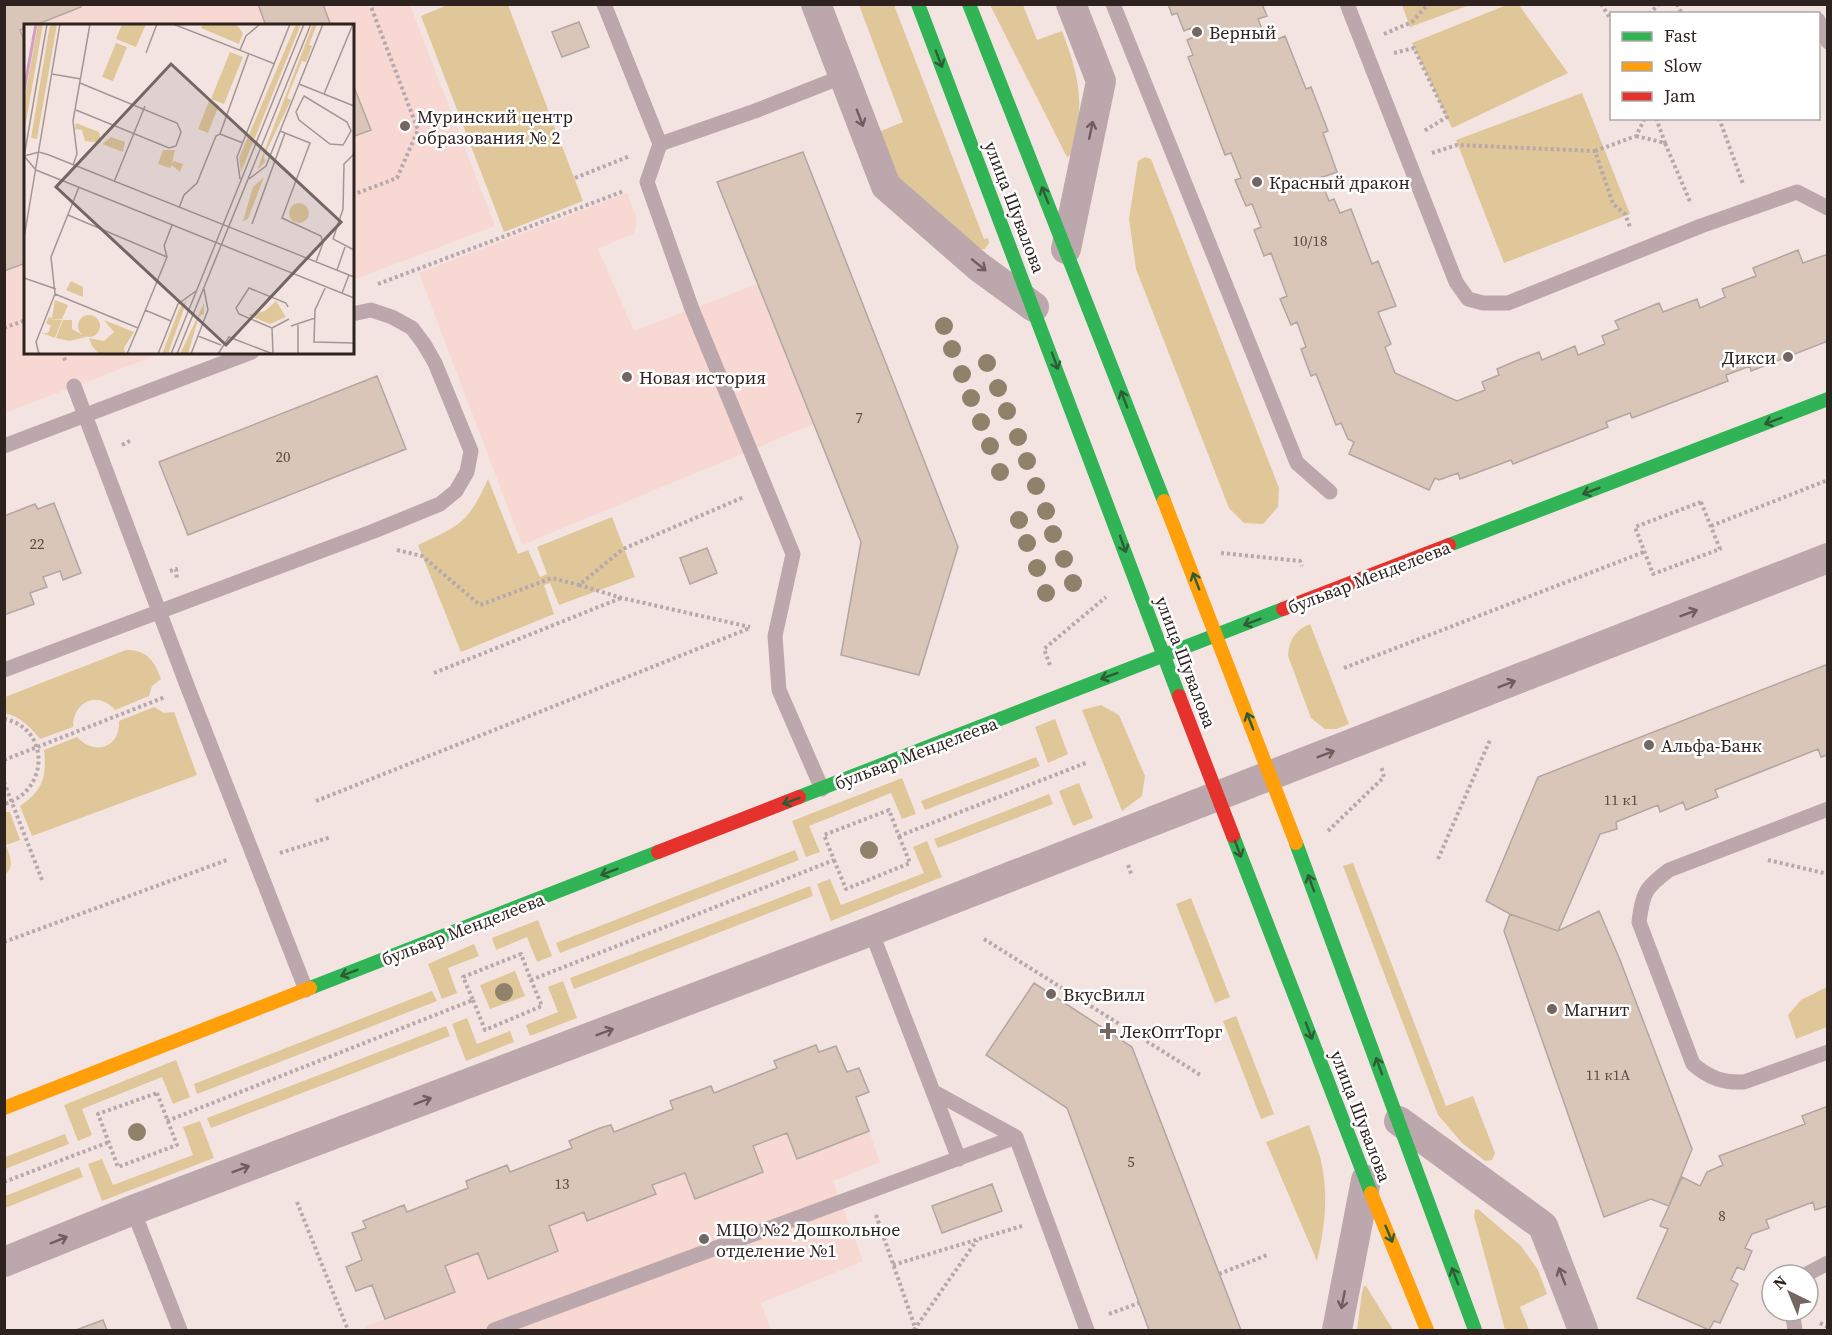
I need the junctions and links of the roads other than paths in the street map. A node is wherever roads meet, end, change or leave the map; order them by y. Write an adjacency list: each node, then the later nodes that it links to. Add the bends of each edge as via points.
1 (604, 4): 11 (lane)
2 (816, 4): 10 (street)
3 (918, 4): 14 (street, улица Шувалова, one-way to 14)
4 (969, 4): 13 (street, улица Шувалова, one-way to 4)
5 (1071, 4): 13 (street, one-way to 5, via 1101,81)
6 (1113, 4): 21 (lane, via 1297,464)
7 (1347, 4): 12 (lane, via 1456,282 1468,299 1508,303 1797,192)
8 (1820, 25): 9 (lane)
9 (1827, 42)
10 (844, 76): 11 (lane); 14 (street, one-way to 14, via 886,186 979,267)
11 (660, 144): 28 (lane, via 647,182 692,309 793,554 775,636 779,690)
12 (1827, 208)
13 (1066, 249): 24 (street, улица Шувалова, one-way to 13)
14 (1034, 307): 25 (street, улица Шувалова, one-way to 25)
15 (354, 314): 23 (lane, via 371,310 412,328 435,363 471,452 456,491 440,504 375,531)
16 (247, 354): 19 (lane)
17 (74, 386): 19 (lane)
18 (1827, 399): 24 (street, бульвар Менделеева, one-way to 24)
19 (86, 416): 20 (lane); 23 (lane)
20 (4, 446)
21 (1330, 492)
22 (1827, 558): 27 (street, one-way to 22)
23 (160, 610): 26 (lane); 32 (lane)
24 (1216, 635): 25 (street, бульвар Менделеева); 27 (street, улица Шувалова, one-way to 24)
25 (1164, 656): 28 (street, бульвар Менделеева, one-way to 28); 29 (street, улица Шувалова)
26 (4, 670)
27 (1271, 775): 29 (street); 36 (street, улица Шувалова, one-way to 27)
28 (822, 789): 32 (street, бульвар Менделеева, one-way to 32)
29 (1217, 795): 31 (street); 39 (street, улица Шувалова, one-way to 39)
30 (1827, 809): 33 (lane, via 1669,870 1654,881 1642,898 1639,922 1693,1064 1710,1078 1744,1082)
31 (871, 931): 34 (lane); 40 (street, one-way to 31)
32 (306, 990): 35 (street, бульвар Менделеева)
33 (1827, 1052)
34 (934, 1092): 37 (lane); 38 (lane)
35 (4, 1108)
36 (1399, 1120): 47 (street, улица Шувалова, one-way to 36); 48 (street, one-way to 36, via 1543,1226)
37 (1016, 1137): 38 (lane); 44 (lane)
38 (959, 1159): 43 (lane)
39 (1366, 1180): 45 (street, one-way to 45); 46 (street, улица Шувалова, one-way to 46)
40 (133, 1210): 41 (street, one-way to 40); 42 (lane)
41 (4, 1262)
42 (180, 1330)
43 (494, 1330)
44 (1087, 1330)
45 (1337, 1330)
46 (1427, 1330)
47 (1475, 1330)
48 (1583, 1330)

